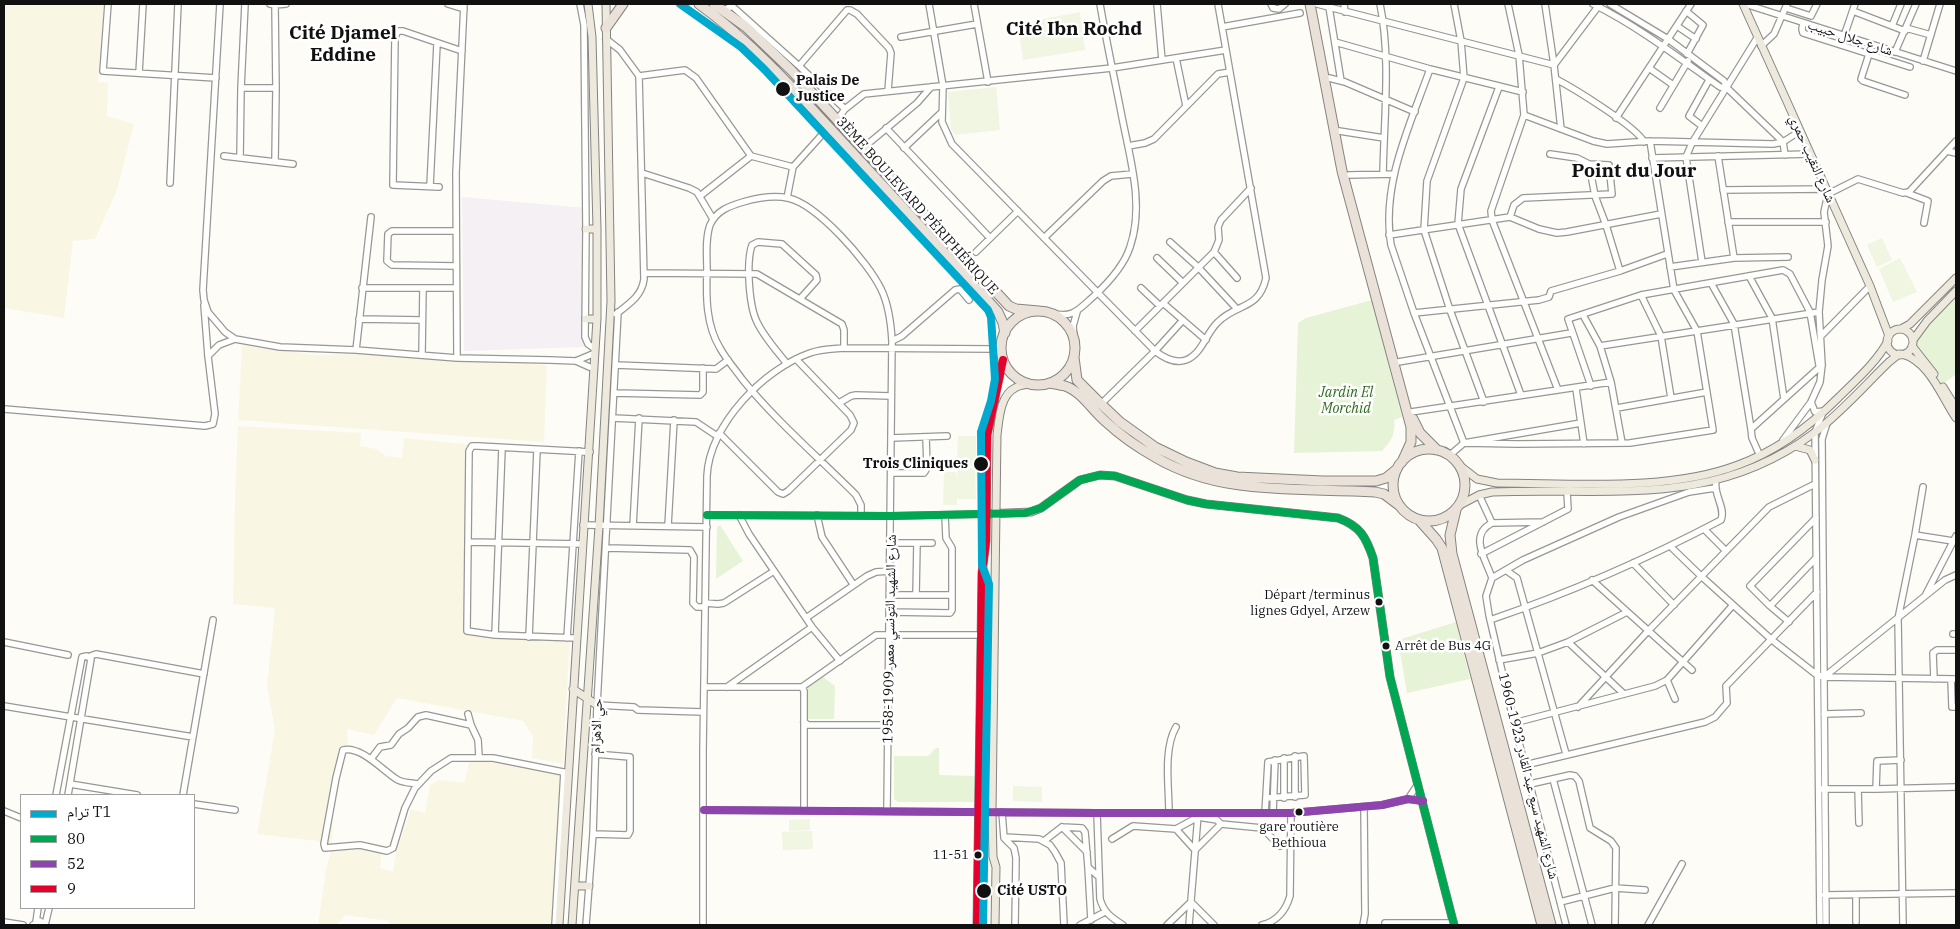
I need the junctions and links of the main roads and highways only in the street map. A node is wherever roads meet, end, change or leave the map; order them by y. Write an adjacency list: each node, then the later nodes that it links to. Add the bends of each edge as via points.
1 (588, 4): 13 (main road)
2 (606, 4): 10 (main road)
3 (623, 4): 10 (highway)
4 (690, 4): 11 (highway)
5 (699, 4): 11 (highway, 3ÈME BOULEVARD PÉRIPHÉRIQUE)
6 (1310, 4): 35 (highway, via 1342,171 1411,427 1410,442)
7 (1316, 4): 32 (highway, via 1349,175 1411,412 1420,433)
8 (1744, 4): 17 (main road, شارع النقيب حمري)
9 (717, 6): 16 (highway, 3ÈME BOULEVARD PÉRIPHÉRIQUE, via 746,27 791,70 1009,306)
10 (606, 28): 42 (main road, via 610,318 603,526)
11 (752, 47): 21 (highway, 3ÈME BOULEVARD PÉRIPHÉRIQUE, via 998,312)
12 (586, 229): 13 (main road)
13 (597, 229): 19 (main road)
14 (1956, 278): 20 (main road, via 1910,324)
15 (1956, 291): 23 (main road)
16 (1039, 311): 21 (highway, via 1022,314); 25 (highway, via 1052,313 1068,325 1074,337)
17 (1882, 315): 20 (main road, شارع النقيب حمري); 22 (main road, شارع النقيب حمري)
18 (586, 319): 19 (main road)
19 (597, 320): 41 (main road)
20 (1899, 329): 22 (main road); 23 (main road, via 1909,332)
21 (1005, 333): 26 (highway)
22 (1888, 338): 24 (main road, via 1891,350); 34 (main road, via 1881,354 1824,412 1781,444 1739,465 1707,474 1634,483 1490,482 1470,475)
23 (1912, 343): 24 (main road, via 1909,351); 29 (main road)
24 (1900, 354): 30 (main road, via 1914,360 1927,372); 31 (main road, via 1815,432)
25 (1074, 357): 27 (highway, via 1068,370); 35 (highway, via 1077,380 1120,422 1155,447 1215,473 1262,479 1376,481 1386,478)
26 (1003, 360): 28 (highway, via 1011,373); 38 (main road, via 987,435)
27 (1050, 383): 28 (highway); 36 (highway, via 1071,389 1124,437 1155,458 1186,472 1248,487 1380,492)
28 (1030, 384): 39 (main road, via 1011,390 1000,412)
29 (1956, 408)
30 (1956, 418)
31 (1794, 446): 33 (main road, via 1810,450); 37 (main road, via 1715,484 1645,491 1492,492 1479,495)
32 (1437, 450): 34 (highway); 35 (highway, via 1417,451)
33 (1815, 460)
34 (1459, 465): 37 (highway, via 1466,485)
35 (1399, 466): 36 (highway, via 1394,491)
36 (1400, 506): 40 (highway)
37 (1458, 507): 40 (highway, via 1447,517 1436,521); 52 (highway, via 1450,535 1452,554)
38 (986, 514): 39 (main road); 49 (main road, via 982,573)
39 (996, 514): 46 (main road, via 1031,512 1080,480 1107,475 1206,504 1338,518 1358,529 1368,542 1373,558 1390,678); 50 (main road, via 992,812 996,867)
40 (1419, 520): 51 (highway, via 1436,539 1444,555)
41 (573, 689): 42 (main road); 47 (main road)
42 (588, 699): 43 (main road); 44 (main road)
43 (598, 705)
44 (575, 886): 45 (main road); 48 (main road)
45 (589, 886)
46 (1454, 924)
47 (557, 925)
48 (572, 925)
49 (977, 925)
50 (995, 925)
51 (1542, 925)
52 (1551, 925)

